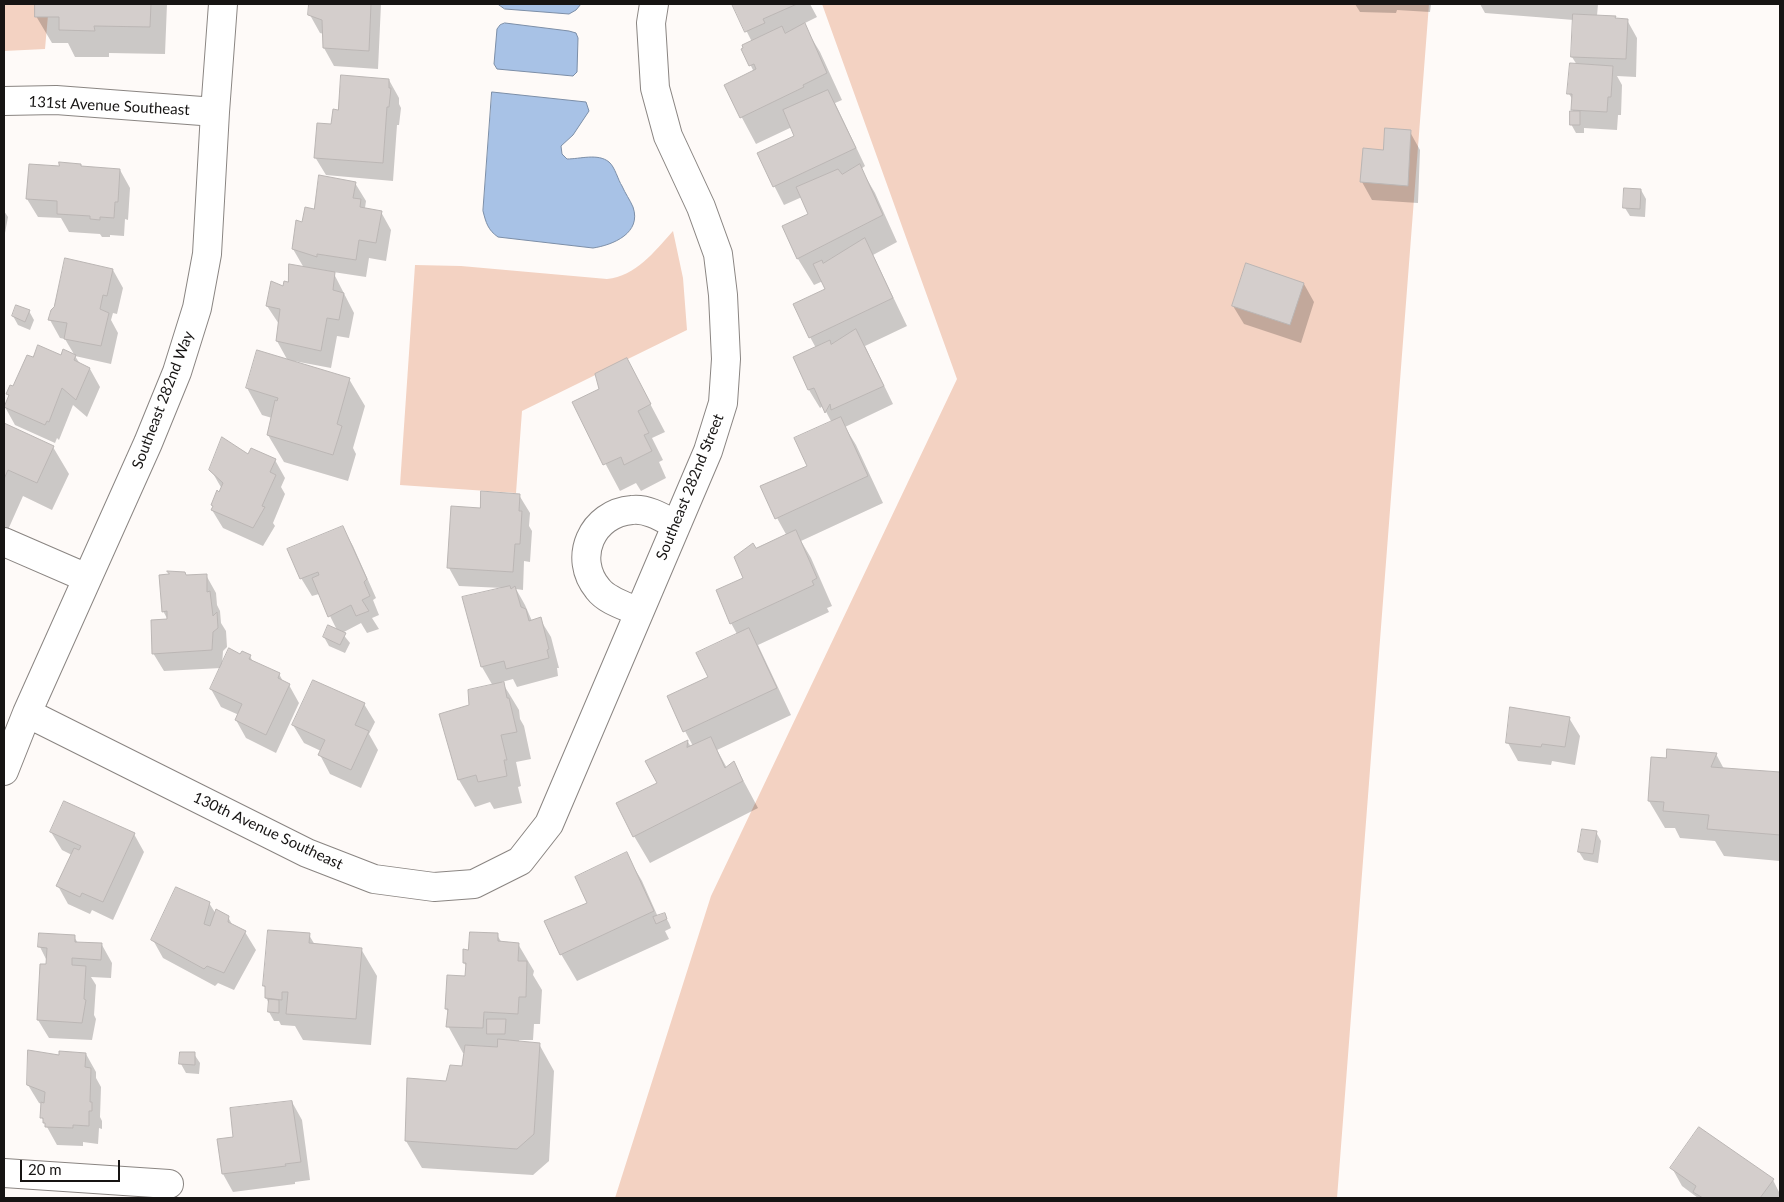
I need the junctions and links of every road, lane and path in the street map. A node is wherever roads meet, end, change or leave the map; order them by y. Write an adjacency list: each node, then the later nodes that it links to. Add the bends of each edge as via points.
1 (223, 4): 4 (street, Southeast 282nd Way)
2 (654, 4): 5 (street, Southeast 282nd Street, via 651,23 655,88 668,136 701,206 718,254 726,359 723,403 708,451)
3 (4, 101): 4 (street, 131st Avenue Southeast, via 56,100)
4 (215, 112): 7 (street, Southeast 282nd Way, via 207,254 197,308 170,390)
5 (676, 525): 8 (street, Southeast 282nd Street); 8 (street, via 653,513 634,509 616,513 600,523 590,538 586,556 589,575 599,591)
6 (4, 542): 7 (street)
7 (87, 578): 9 (street, Southeast 282nd Way)
8 (638, 612): 11 (street, Southeast 282nd Street, via 549,824)
9 (27, 713): 10 (street, Southeast 282nd Way); 11 (street, 130th Avenue Southeast, via 307,853 374,879 434,887 474,884)
10 (4, 771)
11 (520, 861)
12 (4, 1174): 13 (street)
13 (169, 1184)

